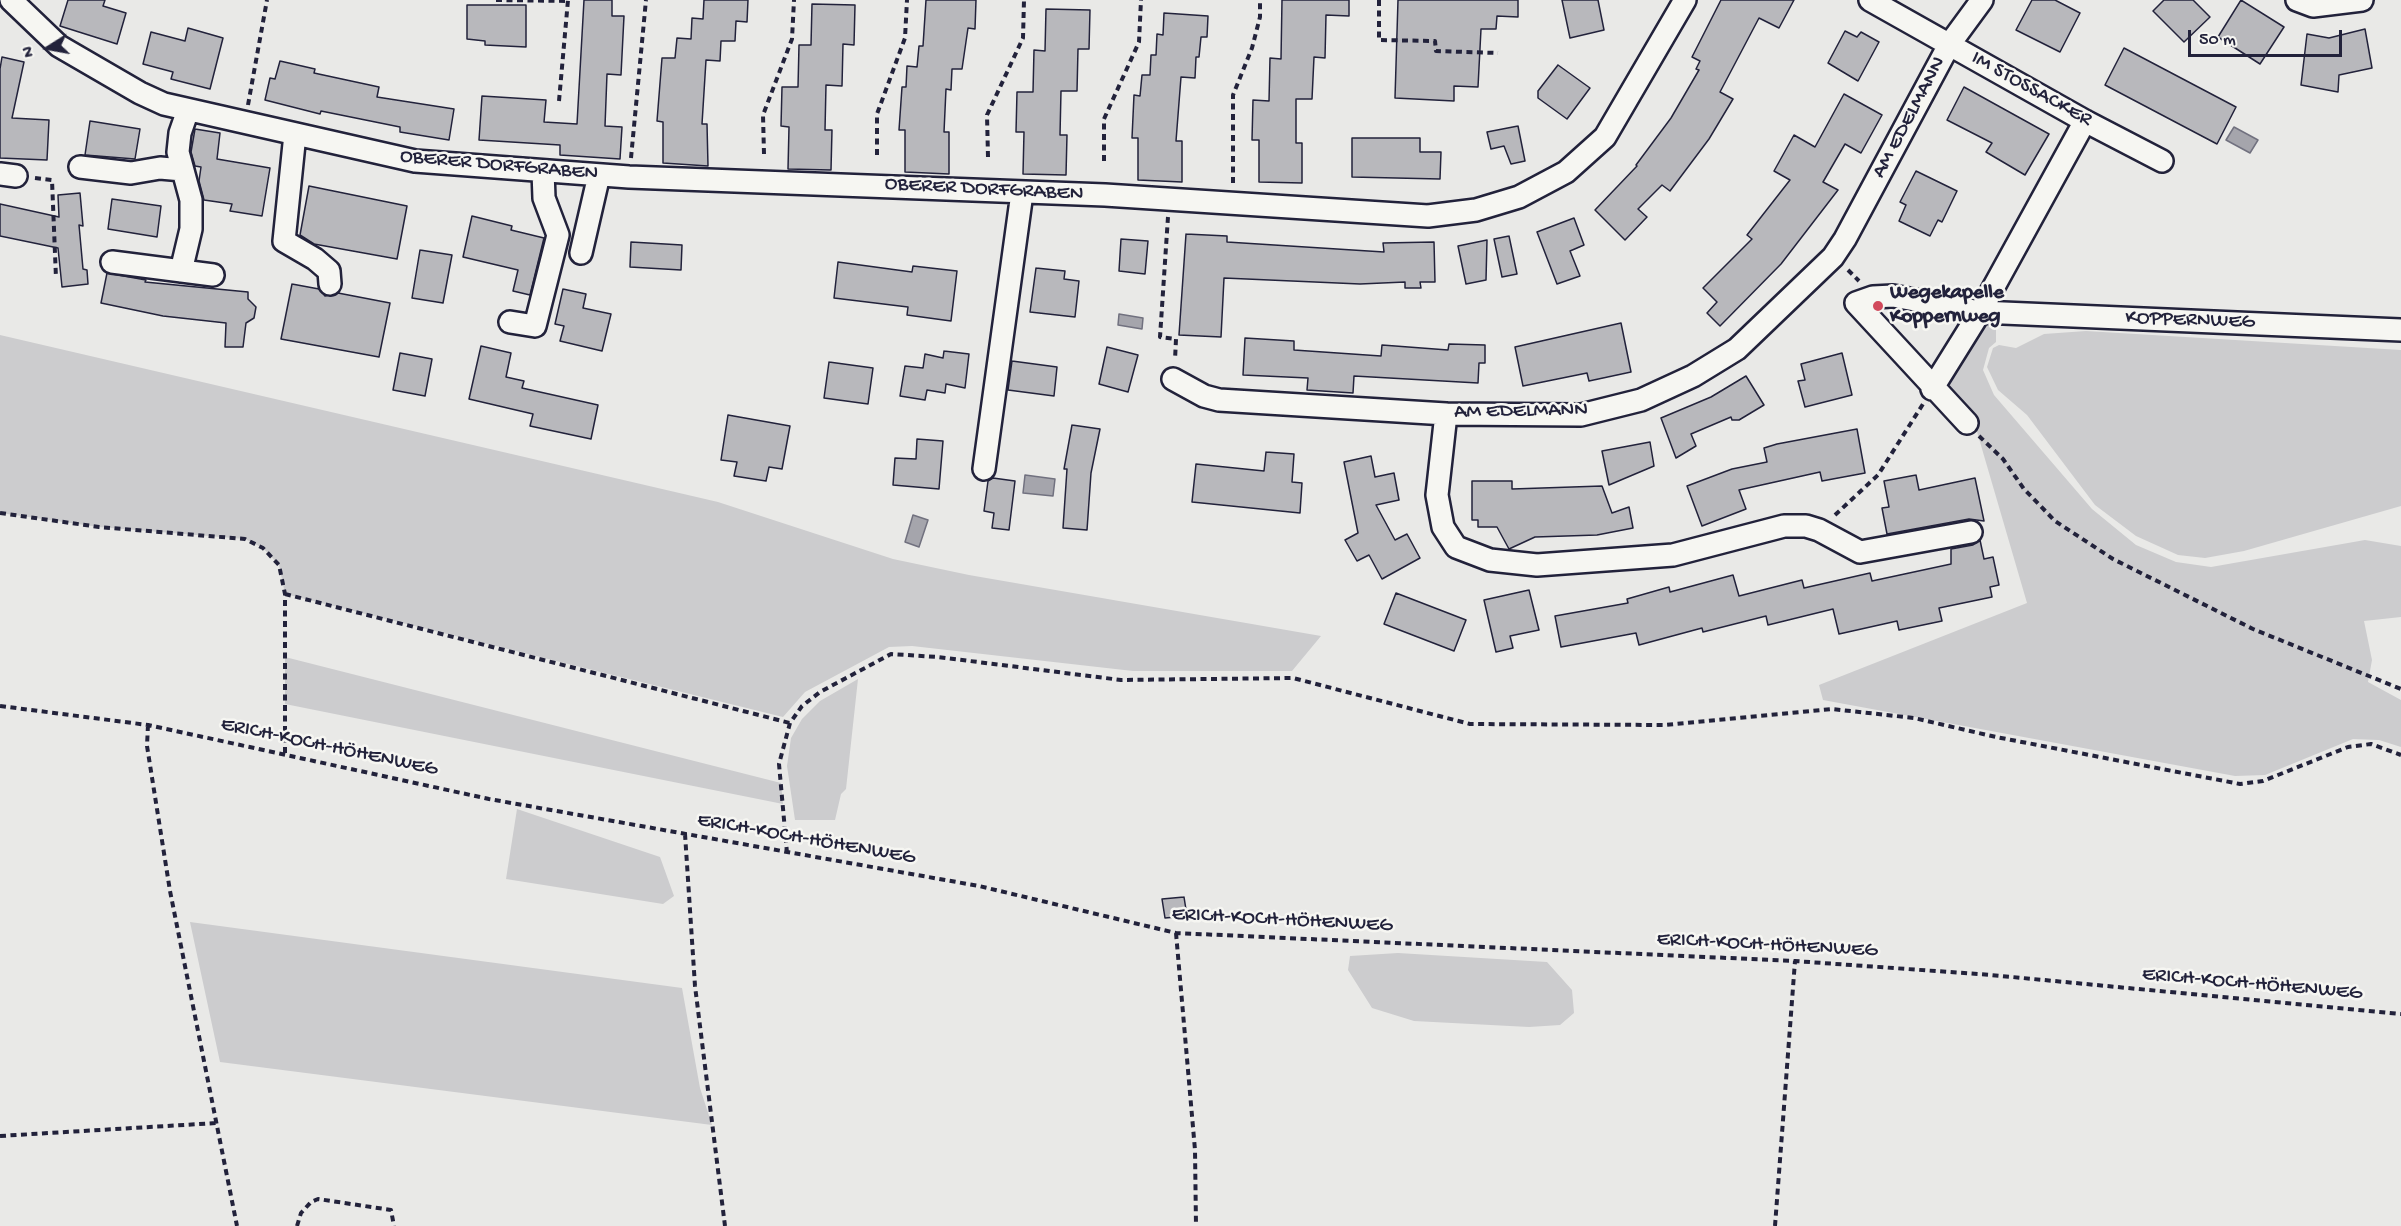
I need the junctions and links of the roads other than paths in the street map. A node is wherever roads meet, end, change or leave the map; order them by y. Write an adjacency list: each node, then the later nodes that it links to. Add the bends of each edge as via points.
1 (11, 0): 8 (street, OBERER DORFGRABEN, via 59,46 87,64 164,104)
2 (1685, 0): 16 (street, OBERER DORFGRABEN, via 1605,137 1566,172 1519,197 1476,210 1428,216)
3 (1870, 0): 7 (street, IM STOSSACKER)
4 (1982, 0): 7 (street, AM EDELMANN)
5 (2297, 0): 6 (street, via 2313,6)
6 (2362, 0)
7 (1949, 45): 9 (street, IM STOSSACKER); 27 (street, AM EDELMANN, via 1833,257 1737,349 1693,376 1641,400 1581,415)
8 (188, 110): 10 (street, OBERER DORFGRABEN); 13 (street, via 177,152)
9 (2085, 121): 11 (street, IM STOSSACKER); 22 (street)
10 (296, 134): 14 (street, OBERER DORFGRABEN, via 415,161); 21 (street, via 284,241 329,270)
11 (2162, 161)
12 (80, 167): 13 (street, via 130,172)
13 (183, 170): 19 (street, via 191,200 191,229)
14 (543, 171): 15 (street, OBERER DORFGRABEN); 23 (street, via 544,198 558,234 535,326)
15 (599, 175): 16 (street, OBERER DORFGRABEN); 17 (street)
16 (1022, 193): 29 (street)
17 (581, 253)
18 (112, 262): 19 (street)
19 (181, 271): 20 (street)
20 (213, 275)
21 (330, 284)
22 (1980, 312): 24 (street, KOPPERNWEG); 26 (street); 26 (street, KOPPERNWEG, via 1893,296 1856,303)
23 (510, 322)
24 (2401, 330)
25 (1173, 379): 27 (street, AM EDELMANN, via 1220,400)
26 (1932, 389): 28 (street)
27 (1446, 414): 30 (street, via 1437,495 1443,527 1456,548 1490,560 1537,565 1673,555 1784,526 1819,530 1860,552)
28 (1967, 423)
29 (984, 469)
30 (1971, 532)

